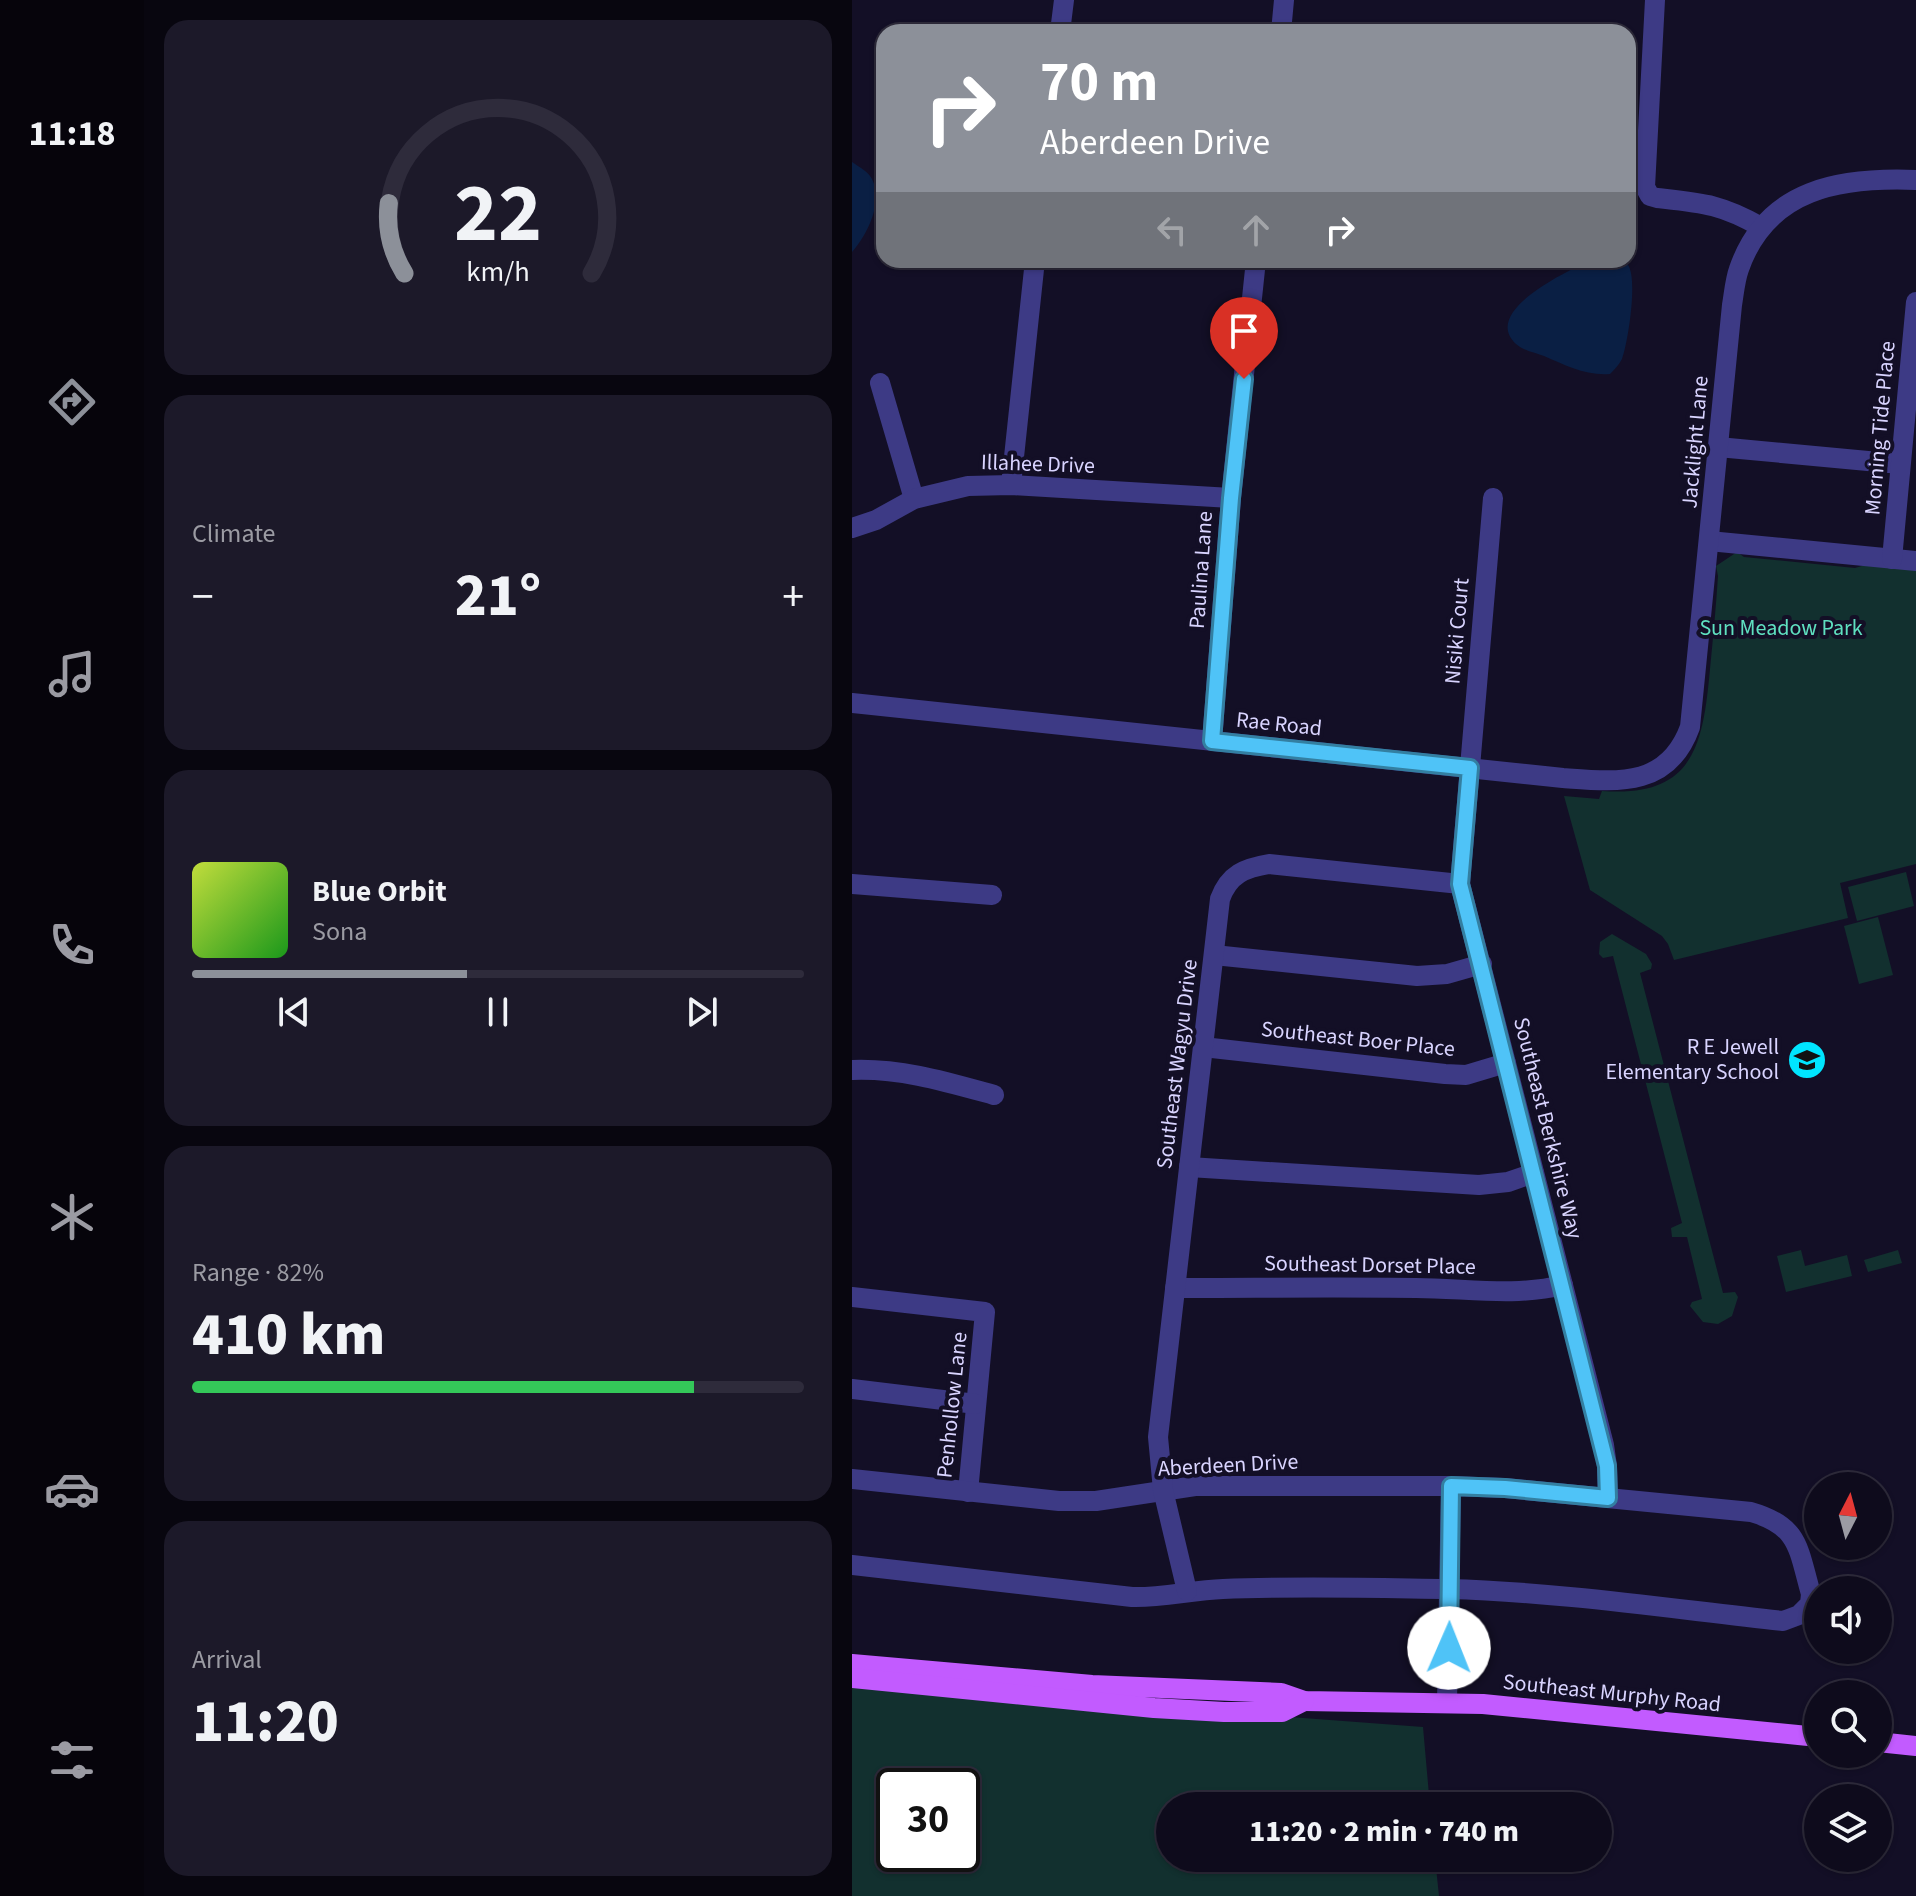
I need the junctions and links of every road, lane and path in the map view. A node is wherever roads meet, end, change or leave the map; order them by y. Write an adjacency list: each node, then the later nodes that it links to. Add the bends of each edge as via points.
1 (1064, 0): 4 (street)
2 (1284, 0): 5 (street)
3 (1655, 0): 7 (street, via 1645,187 1650,196 1715,205)
4 (1061, 24)
5 (1282, 24)
6 (1916, 180): 7 (street, Jacklight Lane, via 1840,182 1807,193)
7 (1761, 227): 13 (street, Jacklight Lane, via 1738,271)
8 (1034, 268): 15 (street)
9 (1255, 268): 16 (street, Paulina Lane)
10 (1916, 302): 11 (street, Morning Tide Place)
11 (1913, 370): 14 (street, Morning Tide Place)
12 (880, 383): 18 (street)
13 (1718, 447): 14 (street); 20 (street, Jacklight Lane)
14 (1900, 464): 21 (street, Morning Tide Place)
15 (1011, 485): 16 (street, Illahee Drive); 18 (street, Illahee Drive, via 968,486)
16 (1231, 498): 24 (street, Paulina Lane)
17 (1493, 498): 25 (street, Nisiki Court)
18 (914, 499): 19 (street, Illahee Drive)
19 (852, 528)
20 (1709, 541): 21 (street); 26 (street, Jacklight Lane, via 1692,714 1684,744 1658,770 1640,778)
21 (1892, 559): 22 (street)
22 (1916, 561)
23 (852, 703): 24 (street, Rae Road)
24 (1212, 741): 25 (street, Rae Road)
25 (1470, 768): 26 (street, Rae Road); 28 (street, Southeast Berkshire Way)
26 (1606, 781)
27 (852, 884): 29 (street)
28 (1460, 884): 30 (street, Southeast Wagyu Drive, via 1269,864 1252,867 1225,884); 31 (street, Southeast Berkshire Way)
29 (992, 895)
30 (1214, 955): 31 (street, via 1417,976); 32 (street, Southeast Wagyu Drive)
31 (1482, 964): 33 (street, Southeast Berkshire Way)
32 (1203, 1047): 33 (street, Southeast Boer Place, via 1455,1074); 36 (street, Southeast Wagyu Drive)
33 (1506, 1063): 37 (street, Southeast Berkshire Way)
34 (852, 1070): 35 (street, via 929,1077)
35 (994, 1095)
36 (1189, 1167): 37 (street, via 1479,1185); 39 (street, Southeast Wagyu Drive)
37 (1534, 1173): 38 (street, Southeast Berkshire Way)
38 (1563, 1285): 39 (street, Southeast Dorset Place, via 1506,1293); 47 (street, Southeast Berkshire Way, via 1604,1445)
39 (1175, 1288): 45 (street, Southeast Wagyu Drive, via 1158,1437)
40 (852, 1297): 42 (street, Penhollow Lane, via 985,1312)
41 (852, 1389): 42 (street)
42 (976, 1404): 46 (street, Penhollow Lane)
43 (852, 1479): 46 (street, Aberdeen Drive)
44 (1451, 1486): 45 (street, Aberdeen Drive, via 1225,1485); 47 (street, Aberdeen Drive); 49 (street)
45 (1163, 1490): 46 (street, Aberdeen Drive, via 1096,1501); 50 (street, Southeast Wagyu Drive)
46 (968, 1492)
47 (1608, 1498): 49 (street, Aberdeen Drive, via 1751,1512 1774,1519 1790,1532 1810,1604 1783,1621)
48 (852, 1565): 50 (street, via 1132,1597)
49 (1450, 1589): 50 (street); 54 (street)
50 (1187, 1591)
51 (852, 1664): 53 (main road, Southeast Murphy Road, via 1092,1685 1281,1693)
52 (852, 1678): 53 (main road, Southeast Murphy Road, via 1224,1712 1282,1712)
53 (1304, 1701): 54 (main road, Southeast Murphy Road)
54 (1447, 1702): 55 (main road, Southeast Murphy Road)
55 (1804, 1736)
56 (1892, 1743): 57 (main road)
57 (1916, 1746)

